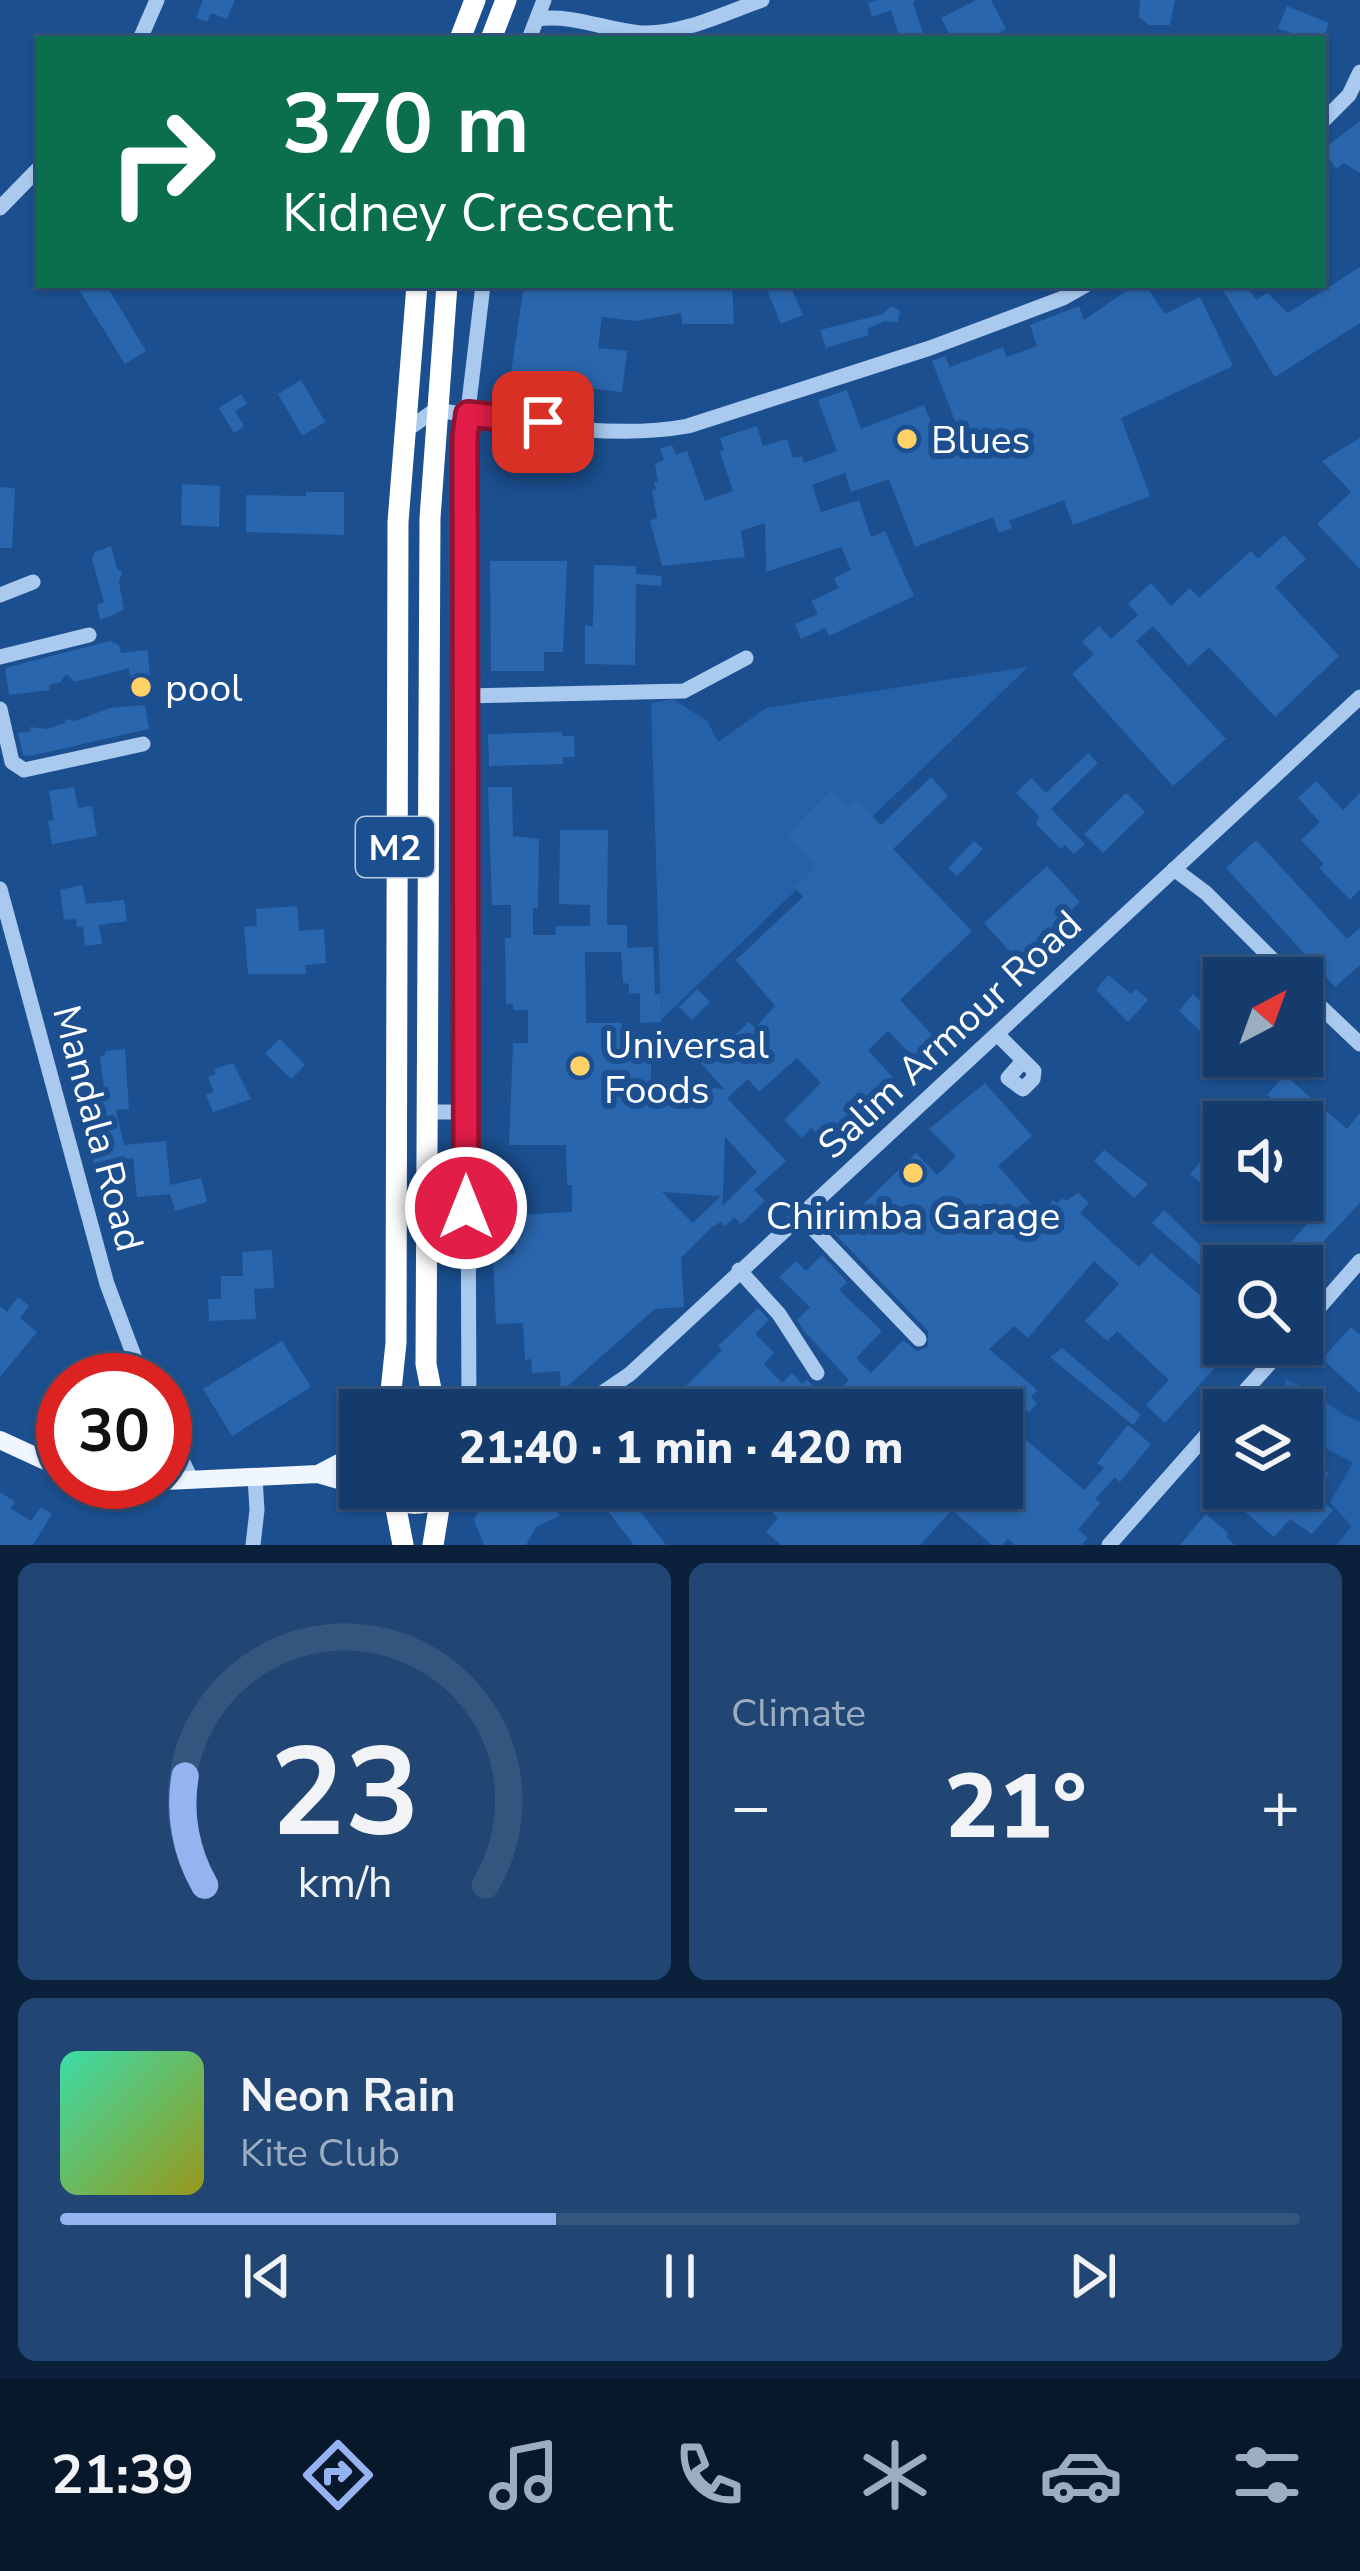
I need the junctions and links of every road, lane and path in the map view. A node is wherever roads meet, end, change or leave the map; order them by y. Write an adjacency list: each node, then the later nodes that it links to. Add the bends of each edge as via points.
1 (157, 0): 7 (street)
2 (475, 0): 8 (highway)
3 (506, 0): 9 (highway)
4 (544, 0): 6 (street)
5 (762, 0): 6 (street, via 647,33 575,18)
6 (537, 20): 10 (street)
7 (141, 36)
8 (461, 36)
9 (491, 36)
10 (530, 36)
11 (1360, 72): 12 (street)
12 (1326, 119)
13 (36, 171): 14 (street)
14 (0, 208)
15 (417, 288): 21 (highway, M2)
16 (447, 288): 19 (highway, M2)
17 (483, 288): 20 (street)
18 (1081, 288): 20 (street, via 930,348 688,427 619,431)
19 (435, 410): 20 (street); 21 (street); 38 (highway, M2)
20 (468, 414): 27 (street)
21 (404, 432): 48 (highway, M2)
22 (34, 582): 23 (street)
23 (0, 595)
24 (89, 635): 25 (street)
25 (0, 657)
26 (746, 658): 27 (street, via 684,692)
27 (464, 697): 39 (street)
28 (1360, 697): 31 (street, Salim Armour Road)
29 (0, 709): 30 (street, via 12,762 24,770)
30 (143, 744)
31 (1174, 868): 33 (street); 35 (street, Salim Armour Road)
32 (0, 890): 45 (street, Mandala Road)
33 (1270, 957)
34 (1323, 1009): 36 (street)
35 (997, 1034): 37 (street); 40 (street, Salim Armour Road)
36 (1360, 1045)
37 (1023, 1061)
38 (428, 1112): 39 (street); 49 (highway, M2)
39 (466, 1112): 50 (street)
40 (802, 1217): 42 (street, Salim Armour Road); 44 (street)
41 (1360, 1261): 43 (street)
42 (739, 1270): 47 (street); 51 (street, Salim Armour Road)
43 (1323, 1303)
44 (919, 1339)
45 (133, 1353)
46 (1268, 1365): 52 (street)
47 (817, 1373)
48 (391, 1389)
49 (431, 1389)
50 (469, 1389)
51 (608, 1389)
52 (1247, 1389)
53 (1203, 1438): 66 (street)
54 (0, 1440): 55 (main road)
55 (36, 1457)
56 (339, 1463): 57 (main road)
57 (318, 1474): 58 (main road); 59 (main road)
58 (255, 1477): 60 (main road); 63 (street)
59 (339, 1480)
60 (192, 1481)
61 (387, 1509): 64 (highway)
62 (442, 1509): 65 (highway)
63 (253, 1545)
64 (404, 1545)
65 (433, 1545)
66 (1109, 1545)

